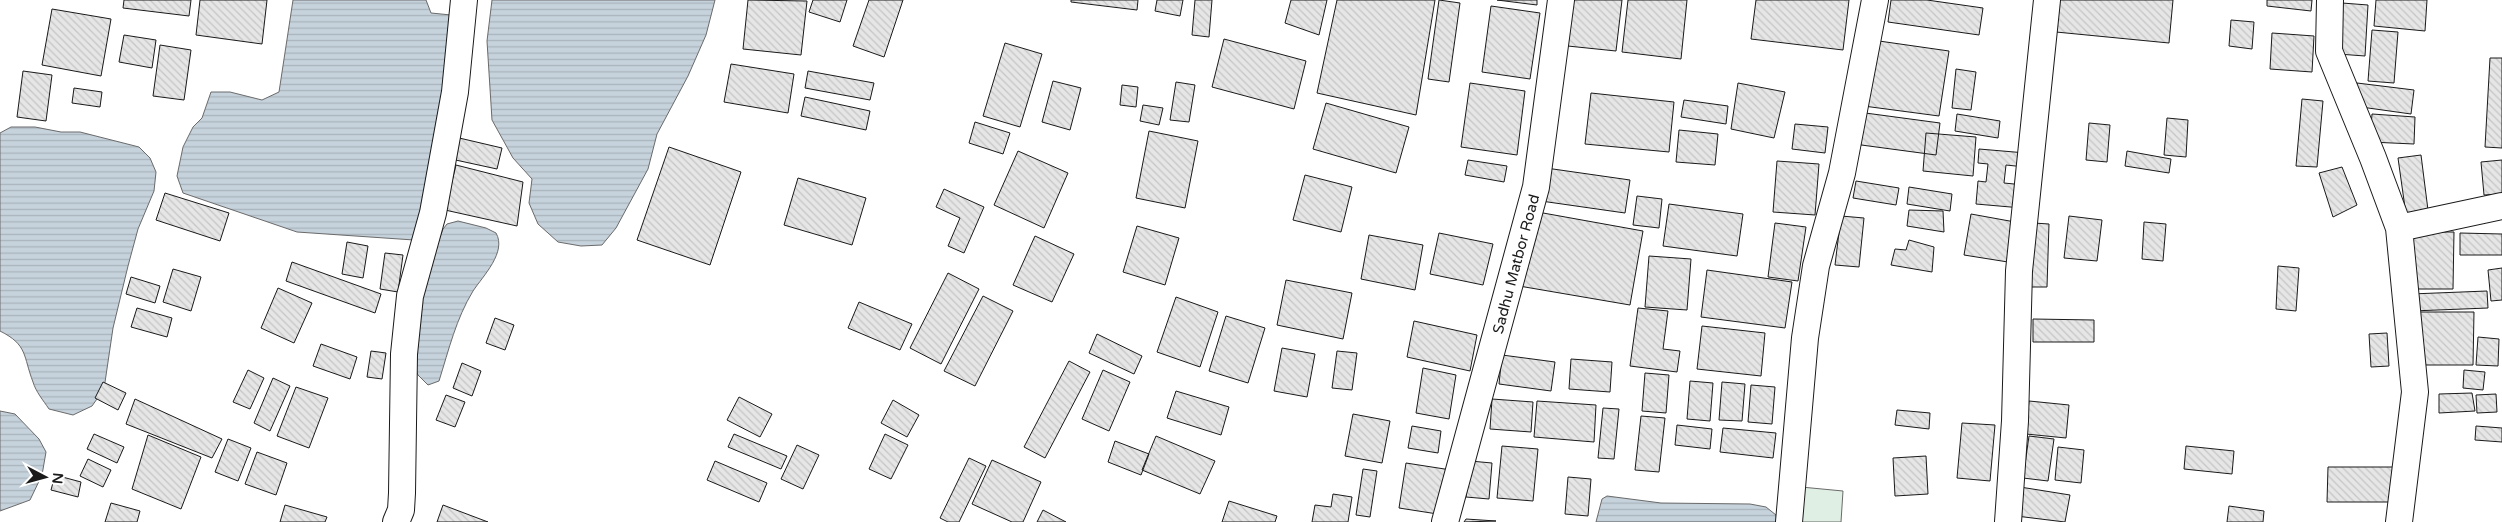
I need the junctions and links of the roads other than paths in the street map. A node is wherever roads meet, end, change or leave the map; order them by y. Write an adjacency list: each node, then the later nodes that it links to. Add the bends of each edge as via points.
1 (464, 0): 8 (street, via 452,111 433,213 410,296 404,354 402,493)
2 (1561, 0): 9 (street, Sadhu Matbor Road, via 1536,188)
3 (1875, 0): 10 (street, via 1842,173 1816,266 1805,338)
4 (2047, 0): 11 (street, via 2019,271 2016,421)
5 (2330, 0): 7 (street, via 2329,51)
6 (2502, 206): 7 (street)
7 (2399, 228): 12 (street, via 2415,392)
8 (396, 522)
9 (1445, 522)
10 (1789, 522)
11 (2008, 522)
12 (2399, 522)

